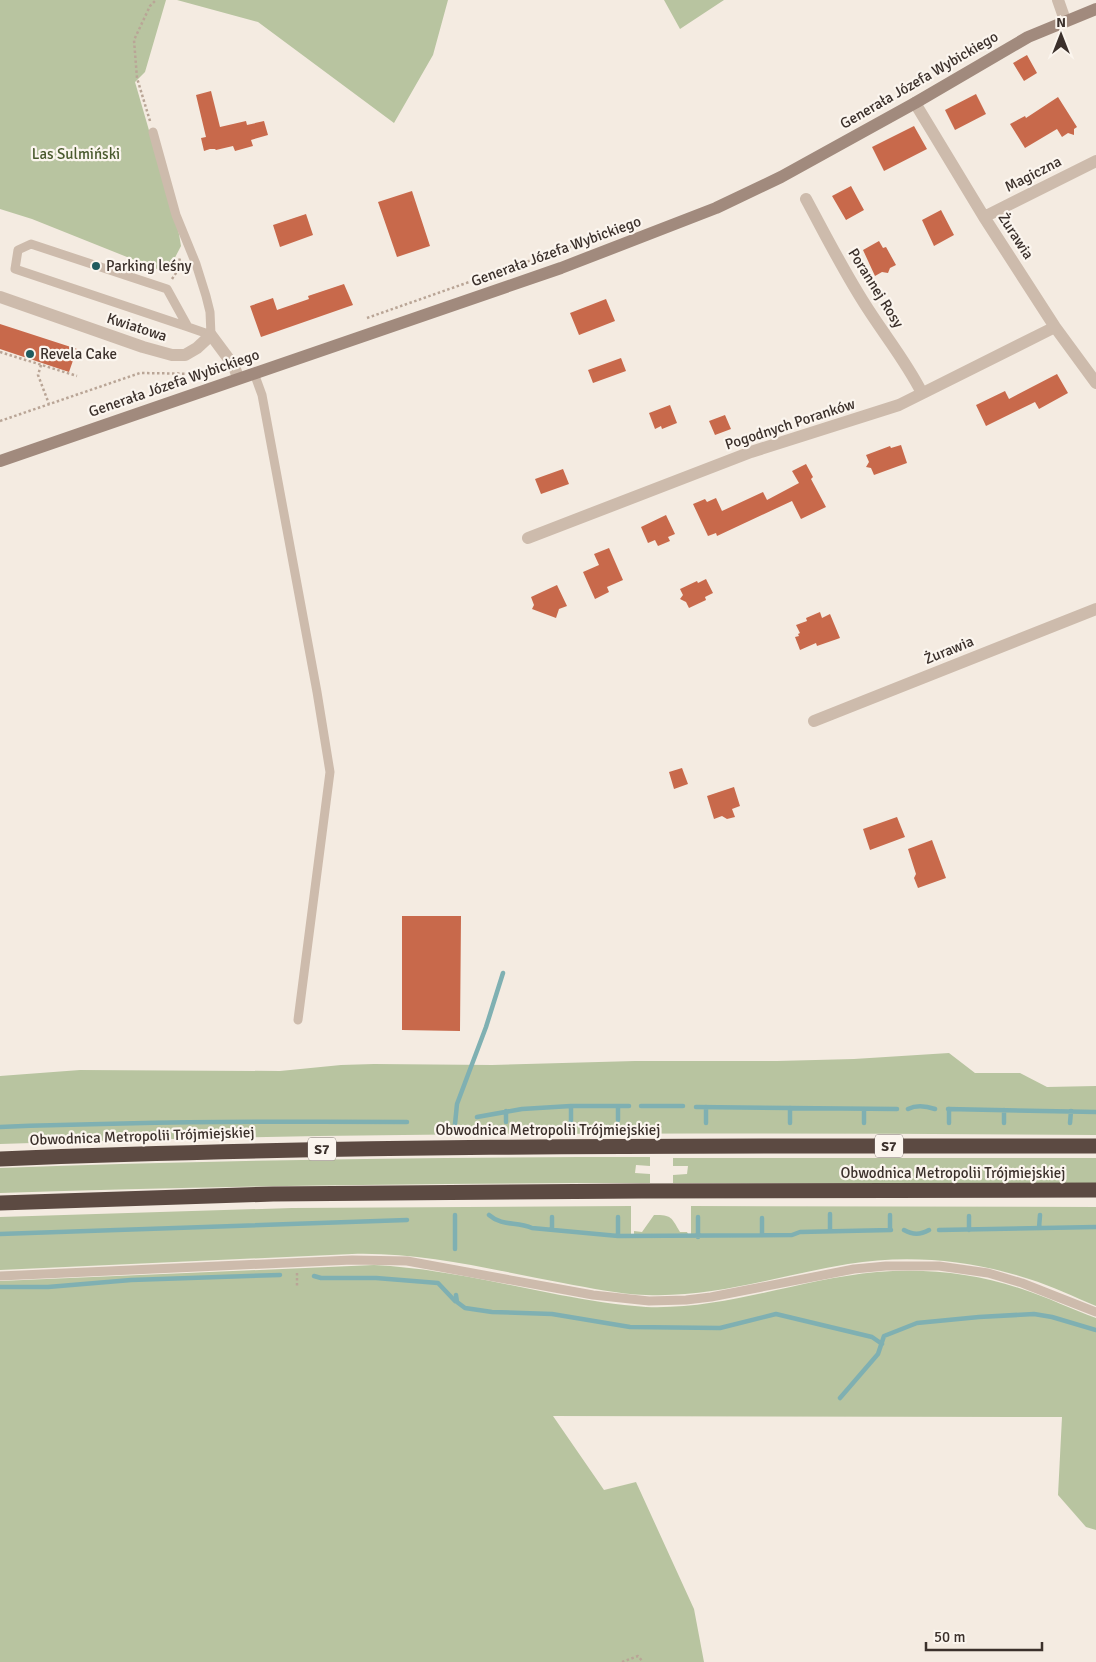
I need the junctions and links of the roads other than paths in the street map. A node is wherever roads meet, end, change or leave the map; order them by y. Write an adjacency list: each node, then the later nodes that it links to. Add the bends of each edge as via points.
1 (1058, 0): 3 (street)
2 (1096, 9): 3 (main road, Generała Józefa Wybickiego)
3 (1065, 20): 4 (main road, Generała Józefa Wybickiego, via 1010,46)
4 (914, 103): 8 (street, Żurawia); 13 (main road, Generała Józefa Wybickiego, via 781,177 716,208 561,268)
5 (153, 132): 12 (lane, via 176,215 208,304)
6 (1096, 161): 8 (street, Magiczna)
7 (806, 199): 16 (street, Porannej Rosy, via 848,276 912,372)
8 (984, 217): 11 (street, Żurawia)
9 (0, 296): 12 (street, Kwiatowa, via 172,355 185,355)
10 (188, 327): 10 (lane, via 167,290 31,244 18,250 15,269); 12 (lane)
11 (1055, 327): 15 (street, Żurawia); 16 (street, Pogodnych Poranków)
12 (211, 335): 14 (street, via 234,366)
13 (254, 373): 14 (main road, Generała Józefa Wybickiego); 21 (lane, via 262,394 330,772)
14 (238, 378): 17 (main road, Generała Józefa Wybickiego)
15 (1096, 383)
16 (922, 393): 18 (street, Pogodnych Poranków, via 899,405 751,452)
17 (0, 461)
18 (528, 538)
19 (1096, 609): 20 (street, Żurawia)
20 (814, 721)
21 (298, 1020)
22 (1096, 1146): 23 (highway, Obwodnica Metropolii Trójmiejskiej / S7, via 273,1149)
23 (0, 1159)
24 (1096, 1190): 25 (highway, Obwodnica Metropolii Trójmiejskiej, via 273,1194)
25 (0, 1203)
26 (0, 1276): 27 (lane, via 352,1260 407,1261 593,1295 649,1301 712,1297 862,1268 939,1266 988,1273)
27 (1096, 1312)

